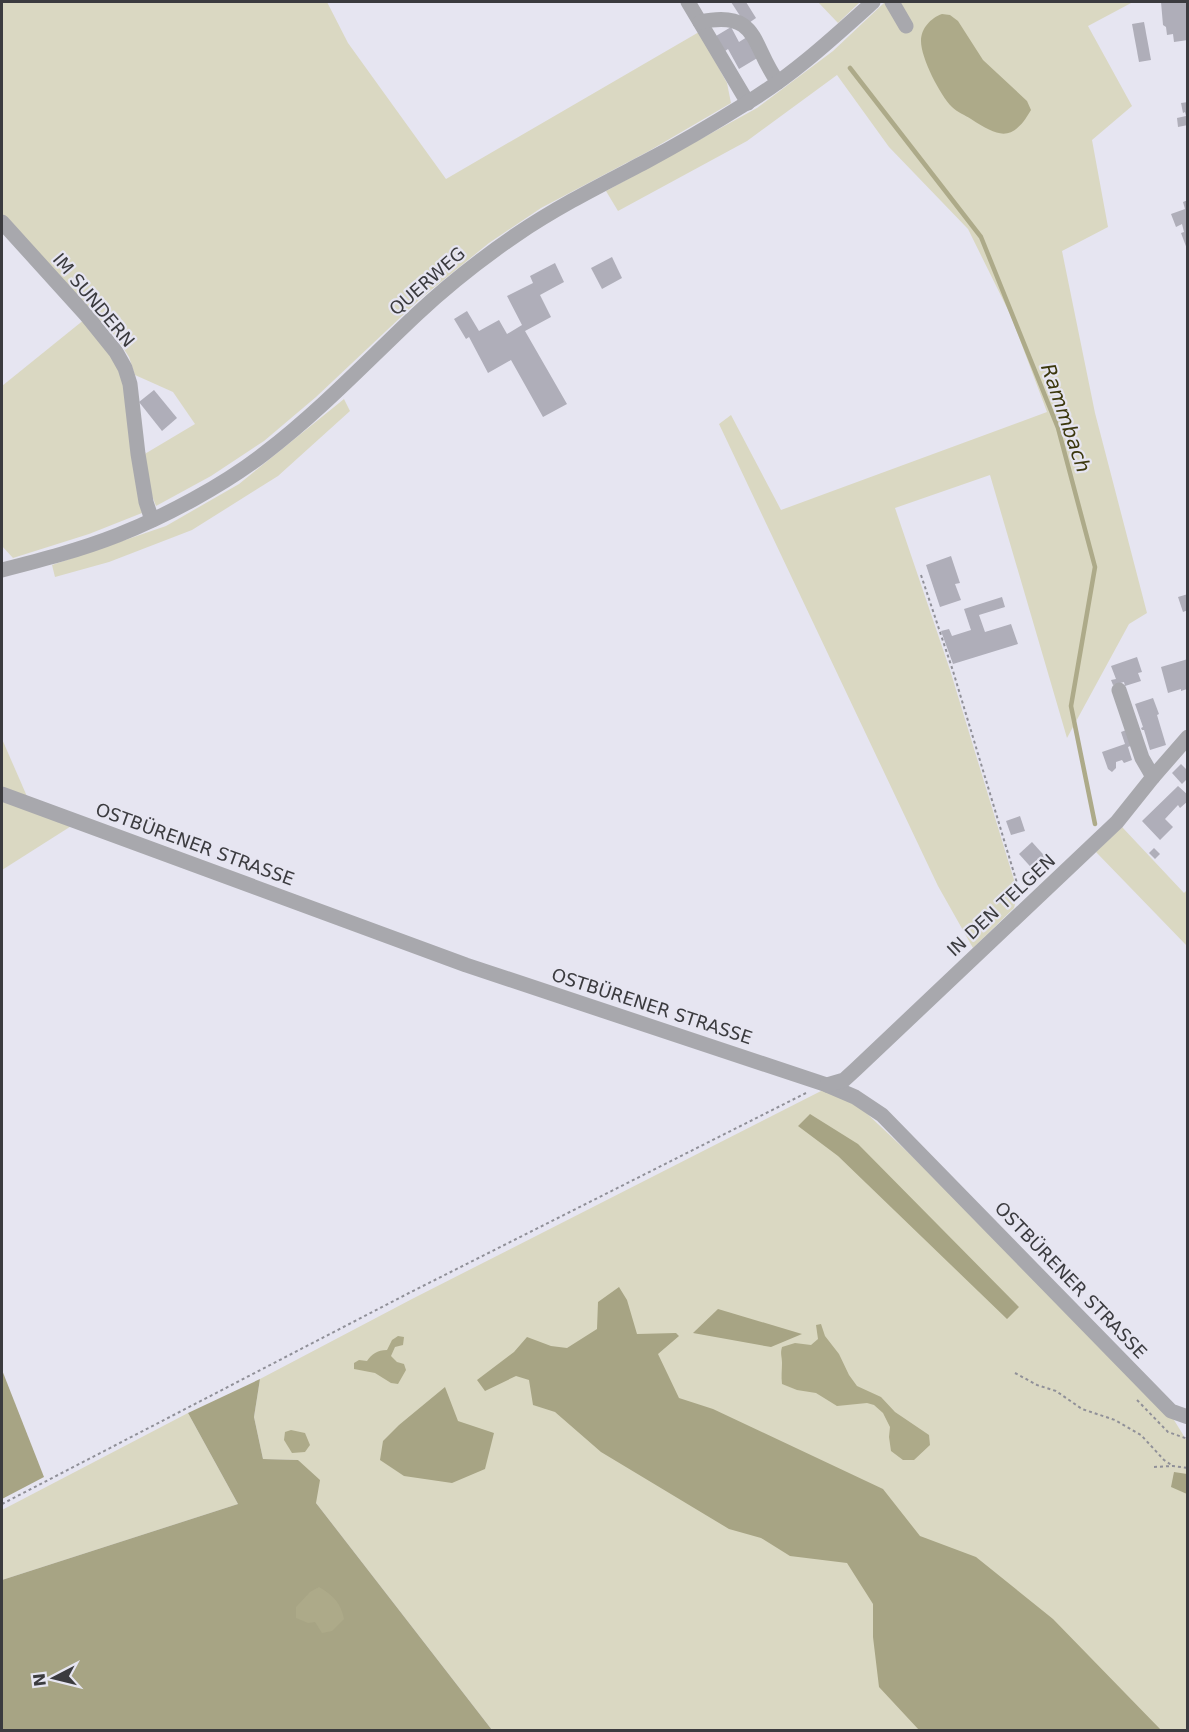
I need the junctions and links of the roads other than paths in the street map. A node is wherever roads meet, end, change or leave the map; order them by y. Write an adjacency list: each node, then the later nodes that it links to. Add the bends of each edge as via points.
1 (688, 2): 4 (street)
2 (873, 2): 6 (street, QUERWEG)
3 (892, 2): 5 (street)
4 (700, 22): 6 (street, via 734,20 748,28); 7 (street)
5 (906, 26)
6 (778, 82): 7 (street, QUERWEG)
7 (748, 103): 9 (street, QUERWEG, via 545,215 494,250 455,280 323,405 264,454 216,486)
8 (2, 222): 9 (street, IM SUNDERN, via 87,316 125,368)
9 (152, 520): 10 (street, QUERWEG, via 118,535)
10 (2, 570)
11 (1119, 690): 13 (street, via 1142,758)
12 (1188, 737): 13 (street, IN DEN TELGEN)
13 (1153, 777): 15 (street, IN DEN TELGEN, via 1117,822 1025,910 844,1080)
14 (2, 794): 15 (street, OSTBÜRENER STRASSE, via 466,965)
15 (827, 1085): 16 (street, OSTBÜRENER STRASSE, via 882,1115 1171,1411)
16 (1188, 1417)

